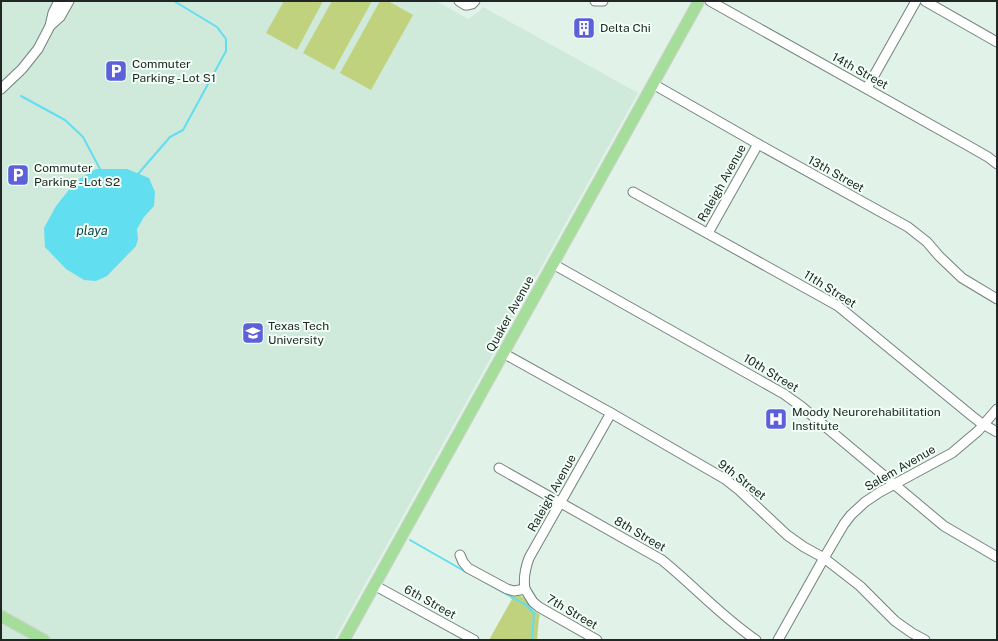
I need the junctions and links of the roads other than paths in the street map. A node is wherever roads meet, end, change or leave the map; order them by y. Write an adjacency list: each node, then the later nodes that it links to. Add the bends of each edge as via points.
1 (59, 1): 11 (street)
2 (69, 1): 11 (street, via 60,17)
3 (459, 1): 10 (street, via 465,5)
4 (595, 1): 5 (street)
5 (603, 1)
6 (699, 1): 13 (main road, Quaker Avenue)
7 (710, 1): 14 (street, 14th Street)
8 (916, 1): 14 (street)
9 (925, 1): 12 (street)
10 (473, 3)
11 (50, 26): 15 (street, via 38,49)
12 (997, 42)
13 (653, 84): 16 (street, 13th Street); 20 (main road, Quaker Avenue)
14 (867, 88): 17 (street, 14th Street)
15 (1, 89)
16 (758, 144): 19 (street, Raleigh Avenue); 21 (street, 13th Street, via 908,227 927,242 962,278)
17 (997, 164)
18 (633, 192): 19 (street, 11th Street)
19 (708, 233): 25 (street, 11th Street, via 838,306)
20 (553, 264): 22 (main road, Quaker Avenue); 28 (street, 10th Street, via 784,394)
21 (997, 299)
22 (503, 354): 24 (street, 9th Street); 33 (main road, Quaker Avenue)
23 (997, 409): 25 (street, Salem Avenue)
24 (611, 413): 29 (street, Raleigh Avenue); 32 (street, 9th Street, via 725,479 787,535)
25 (984, 424): 26 (street, 11th Street); 28 (street, Salem Avenue, via 952,453)
26 (997, 432)
27 (499, 468): 29 (street, 8th Street)
28 (894, 485): 31 (street, 10th Street, via 944,526); 32 (street, Salem Avenue, via 865,502 851,515)
29 (560, 502): 34 (street, Raleigh Avenue, via 529,558); 40 (street, 8th Street, via 662,560 730,621)
30 (460, 556): 34 (street, via 468,568 507,589)
31 (997, 557)
32 (824, 558): 41 (street, Salem Avenue); 42 (street, 9th Street, via 860,586 895,621)
33 (374, 585): 37 (main road, Quaker Avenue); 38 (street, 6th Street)
34 (524, 589): 39 (street, 7th Street, via 539,607)
35 (1, 616): 36 (main road)
36 (44, 640)
37 (344, 640)
38 (474, 640)
39 (597, 640)
40 (756, 640)
41 (778, 640)
42 (925, 640)

